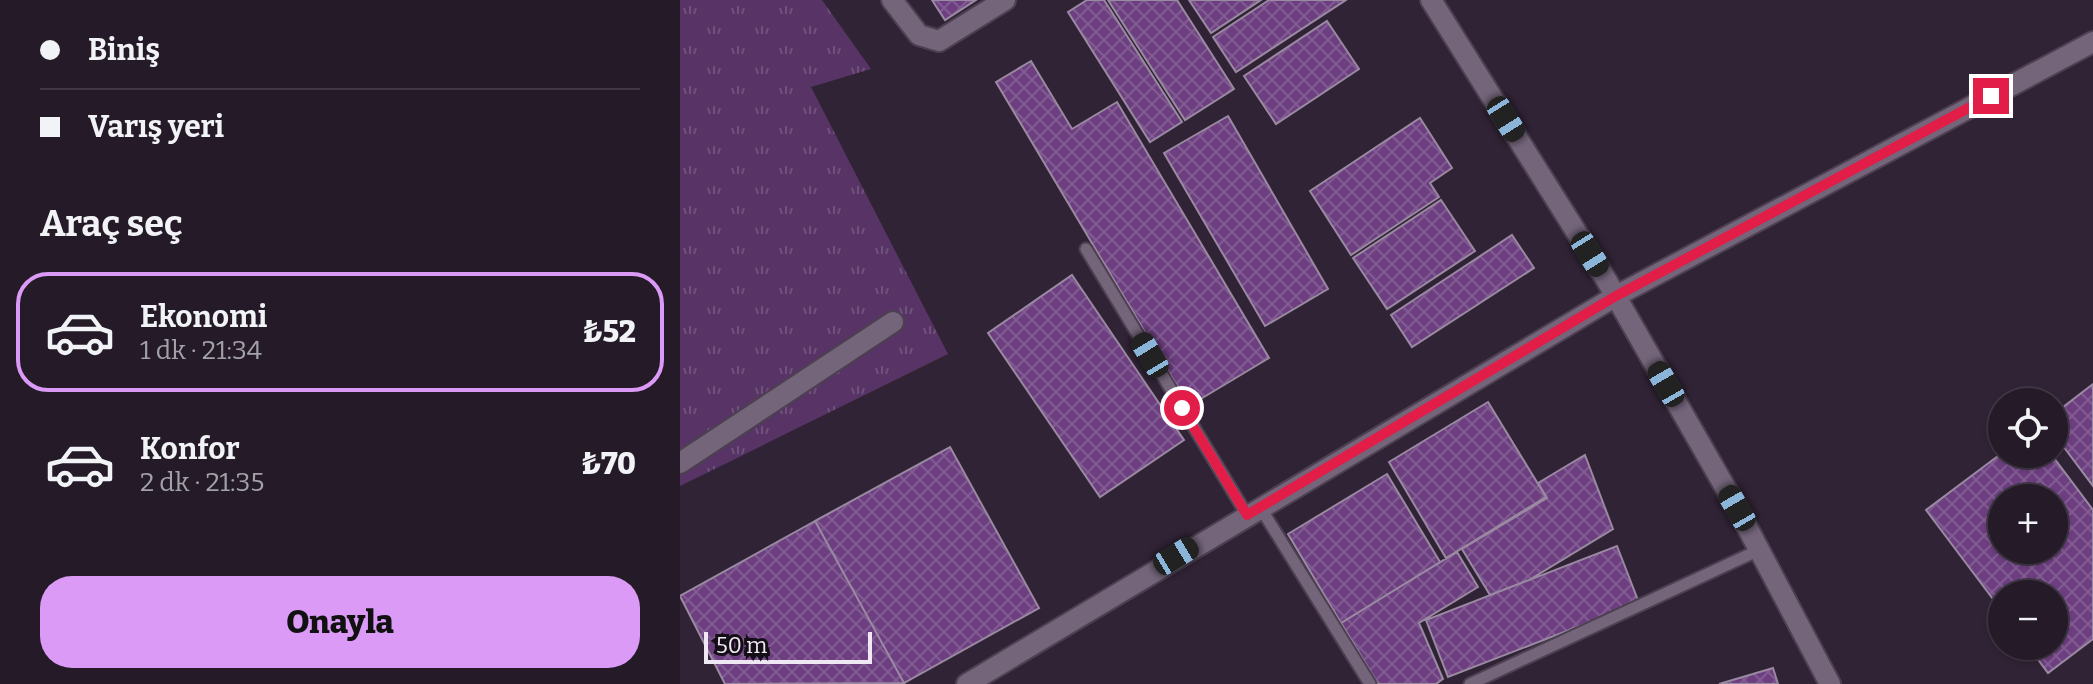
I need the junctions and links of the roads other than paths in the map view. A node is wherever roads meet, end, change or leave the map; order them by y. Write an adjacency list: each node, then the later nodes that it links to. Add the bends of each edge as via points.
1 (892, 0): 2 (street, via 919,35 939,41)
2 (1005, 0)
3 (1431, 0): 6 (street)
4 (2093, 42): 6 (street)
5 (1086, 249): 9 (lane)
6 (1616, 296): 9 (street); 10 (street)
7 (893, 322): 8 (street)
8 (680, 463)
9 (1254, 511): 11 (street); 12 (lane)
10 (1759, 550): 13 (lane); 14 (street)
11 (967, 684)
12 (1370, 684)
13 (1470, 684)
14 (1830, 684)

